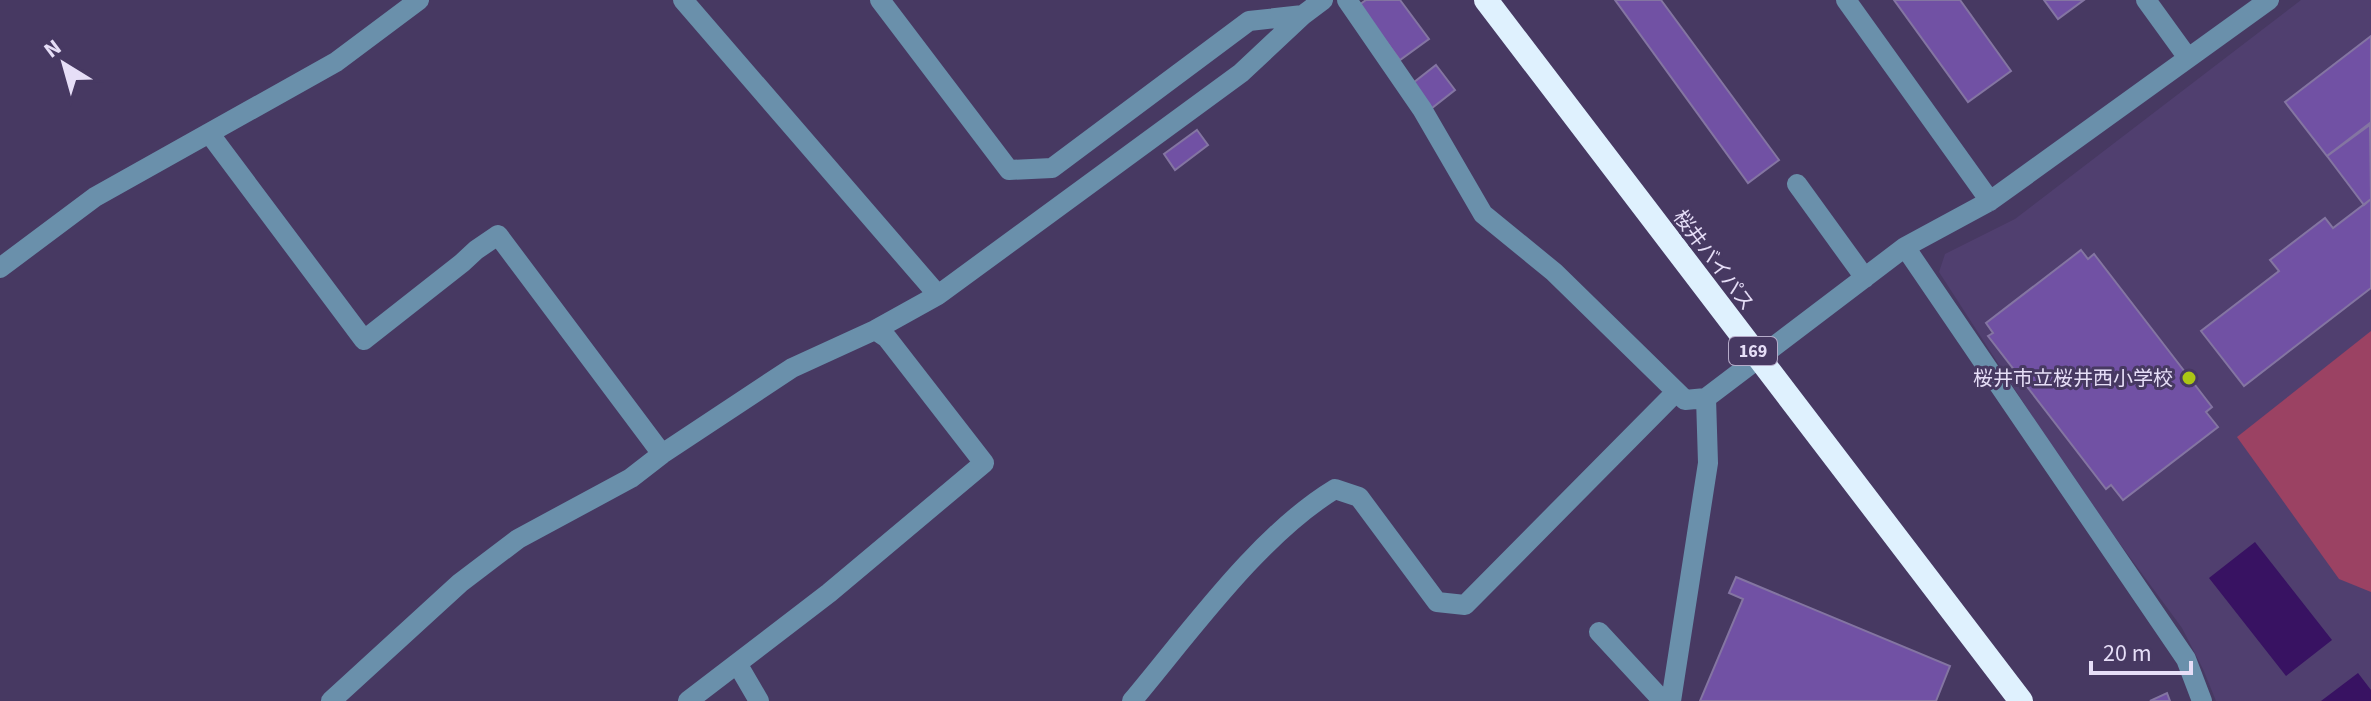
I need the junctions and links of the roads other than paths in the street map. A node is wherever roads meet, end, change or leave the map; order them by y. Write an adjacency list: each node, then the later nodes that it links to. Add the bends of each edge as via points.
1 (419, 0): 12 (street, via 336,62)
2 (683, 0): 18 (street)
3 (880, 0): 10 (street, via 1009,170 1052,168 1249,21)
4 (1323, 0): 10 (street)
5 (1347, 0): 21 (street, via 1422,109 1483,214 1554,272)
6 (1486, 0): 20 (highway, 桜井バイパス / 169)
7 (1846, 0): 14 (street)
8 (2146, 0): 11 (street)
9 (2269, 0): 11 (street)
10 (1303, 15): 18 (street, via 1241,73)
11 (2188, 58): 14 (street)
12 (209, 133): 16 (street, via 95,197); 23 (street, via 364,340 498,235)
13 (1797, 184): 17 (street)
14 (1990, 201): 15 (street)
15 (1905, 247): 17 (street); 33 (street, via 2186,659)
16 (0, 268)
17 (1865, 278): 20 (street)
18 (938, 295): 19 (street)
19 (875, 330): 23 (street, via 792,368); 25 (street, via 887,338 984,463)
20 (1758, 358): 22 (street); 32 (highway, 桜井バイパス / 169)
21 (1676, 392): 22 (street, via 1685,400); 29 (street, via 1465,605 1437,602 1359,497 1335,489 1307,506 1249,562)
22 (1706, 398): 31 (street, via 1708,463)
23 (662, 454): 26 (street, via 631,478 518,539 460,583)
24 (1599, 632): 30 (street)
25 (738, 665): 27 (street); 28 (street)
26 (331, 701)
27 (688, 701)
28 (759, 701)
29 (1132, 701)
30 (1663, 701)
31 (1671, 701)
32 (2021, 701)
33 (2202, 701)

